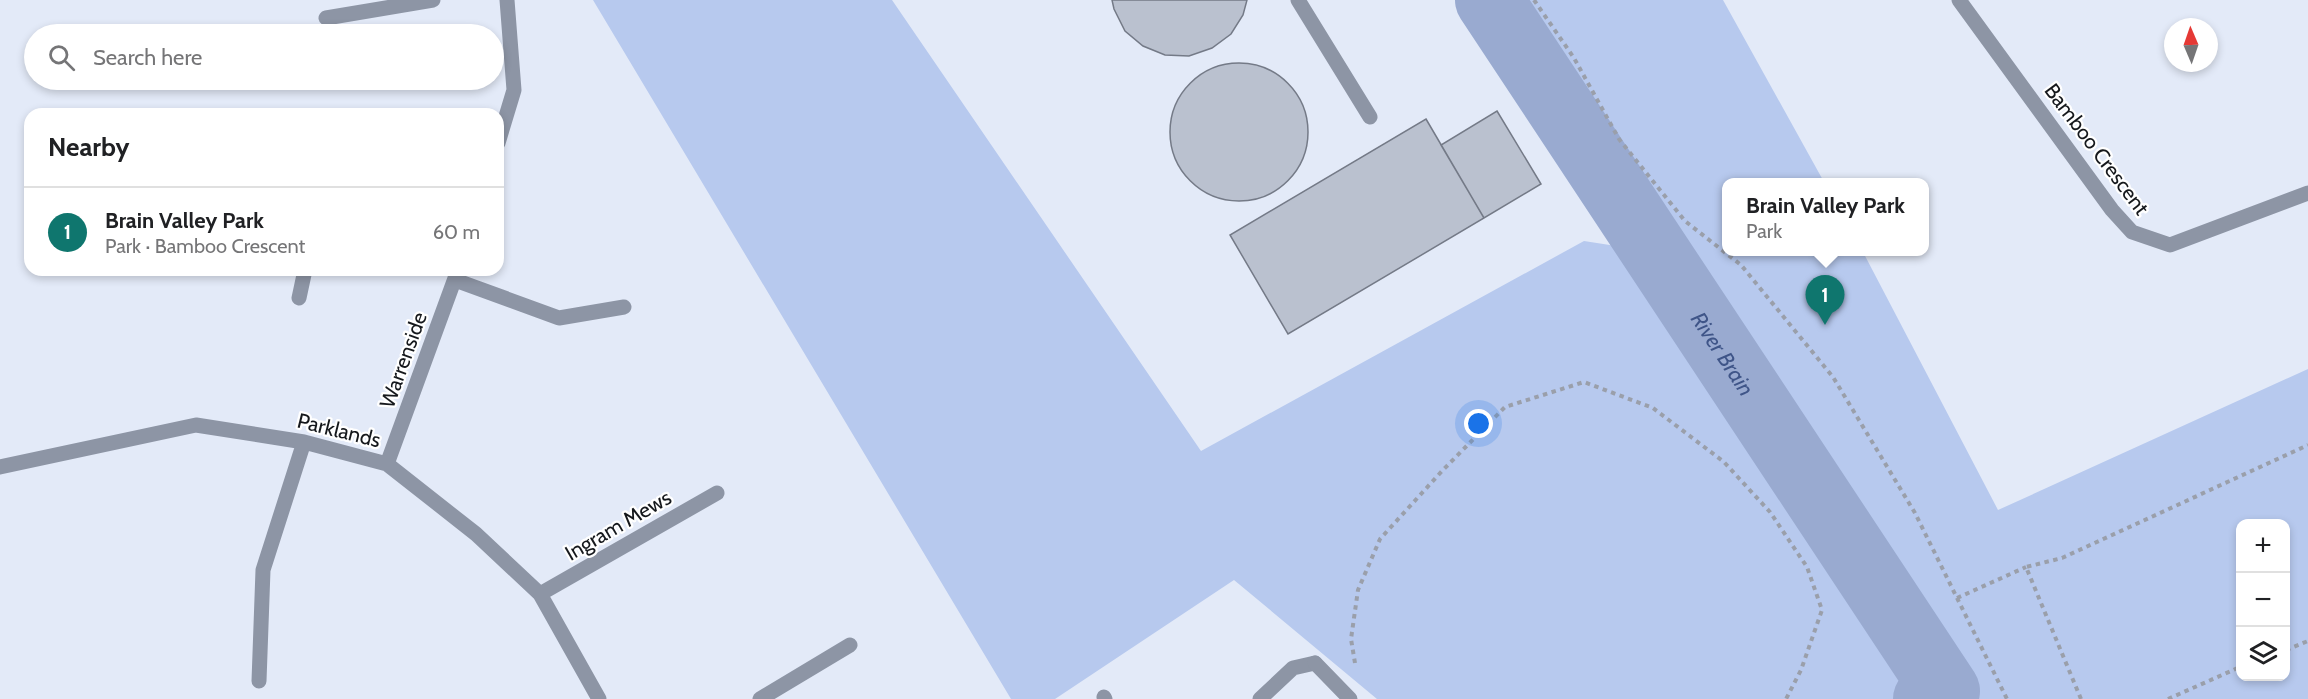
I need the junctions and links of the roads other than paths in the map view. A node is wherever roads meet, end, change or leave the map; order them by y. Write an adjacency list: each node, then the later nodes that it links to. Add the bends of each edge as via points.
1 (432, 0): 5 (street)
2 (507, 0): 7 (street, via 514,90)
3 (1298, 0): 6 (street)
4 (1959, 0): 8 (street, Bamboo Crescent, via 2132,232 2170,245)
5 (326, 18)
6 (1370, 117)
7 (504, 123)
8 (2308, 193)
9 (304, 276): 12 (street)
10 (457, 276): 15 (street, Warrenside)
11 (459, 276): 13 (street, via 559,318)
12 (299, 298)
13 (624, 307)
14 (304, 442): 15 (street, Parklands); 16 (street, Parklands, via 196,425); 20 (street, via 263,570)
15 (387, 464): 18 (street, Parklands, via 476,534)
16 (0, 467)
17 (717, 493): 18 (street, Ingram Mews)
18 (540, 594): 21 (street, Parklands)
19 (850, 645): 22 (street)
20 (259, 681)
21 (599, 699)
22 (760, 699)
23 (1260, 699): 24 (street, via 1293,668 1315,663)
24 (1350, 699)

